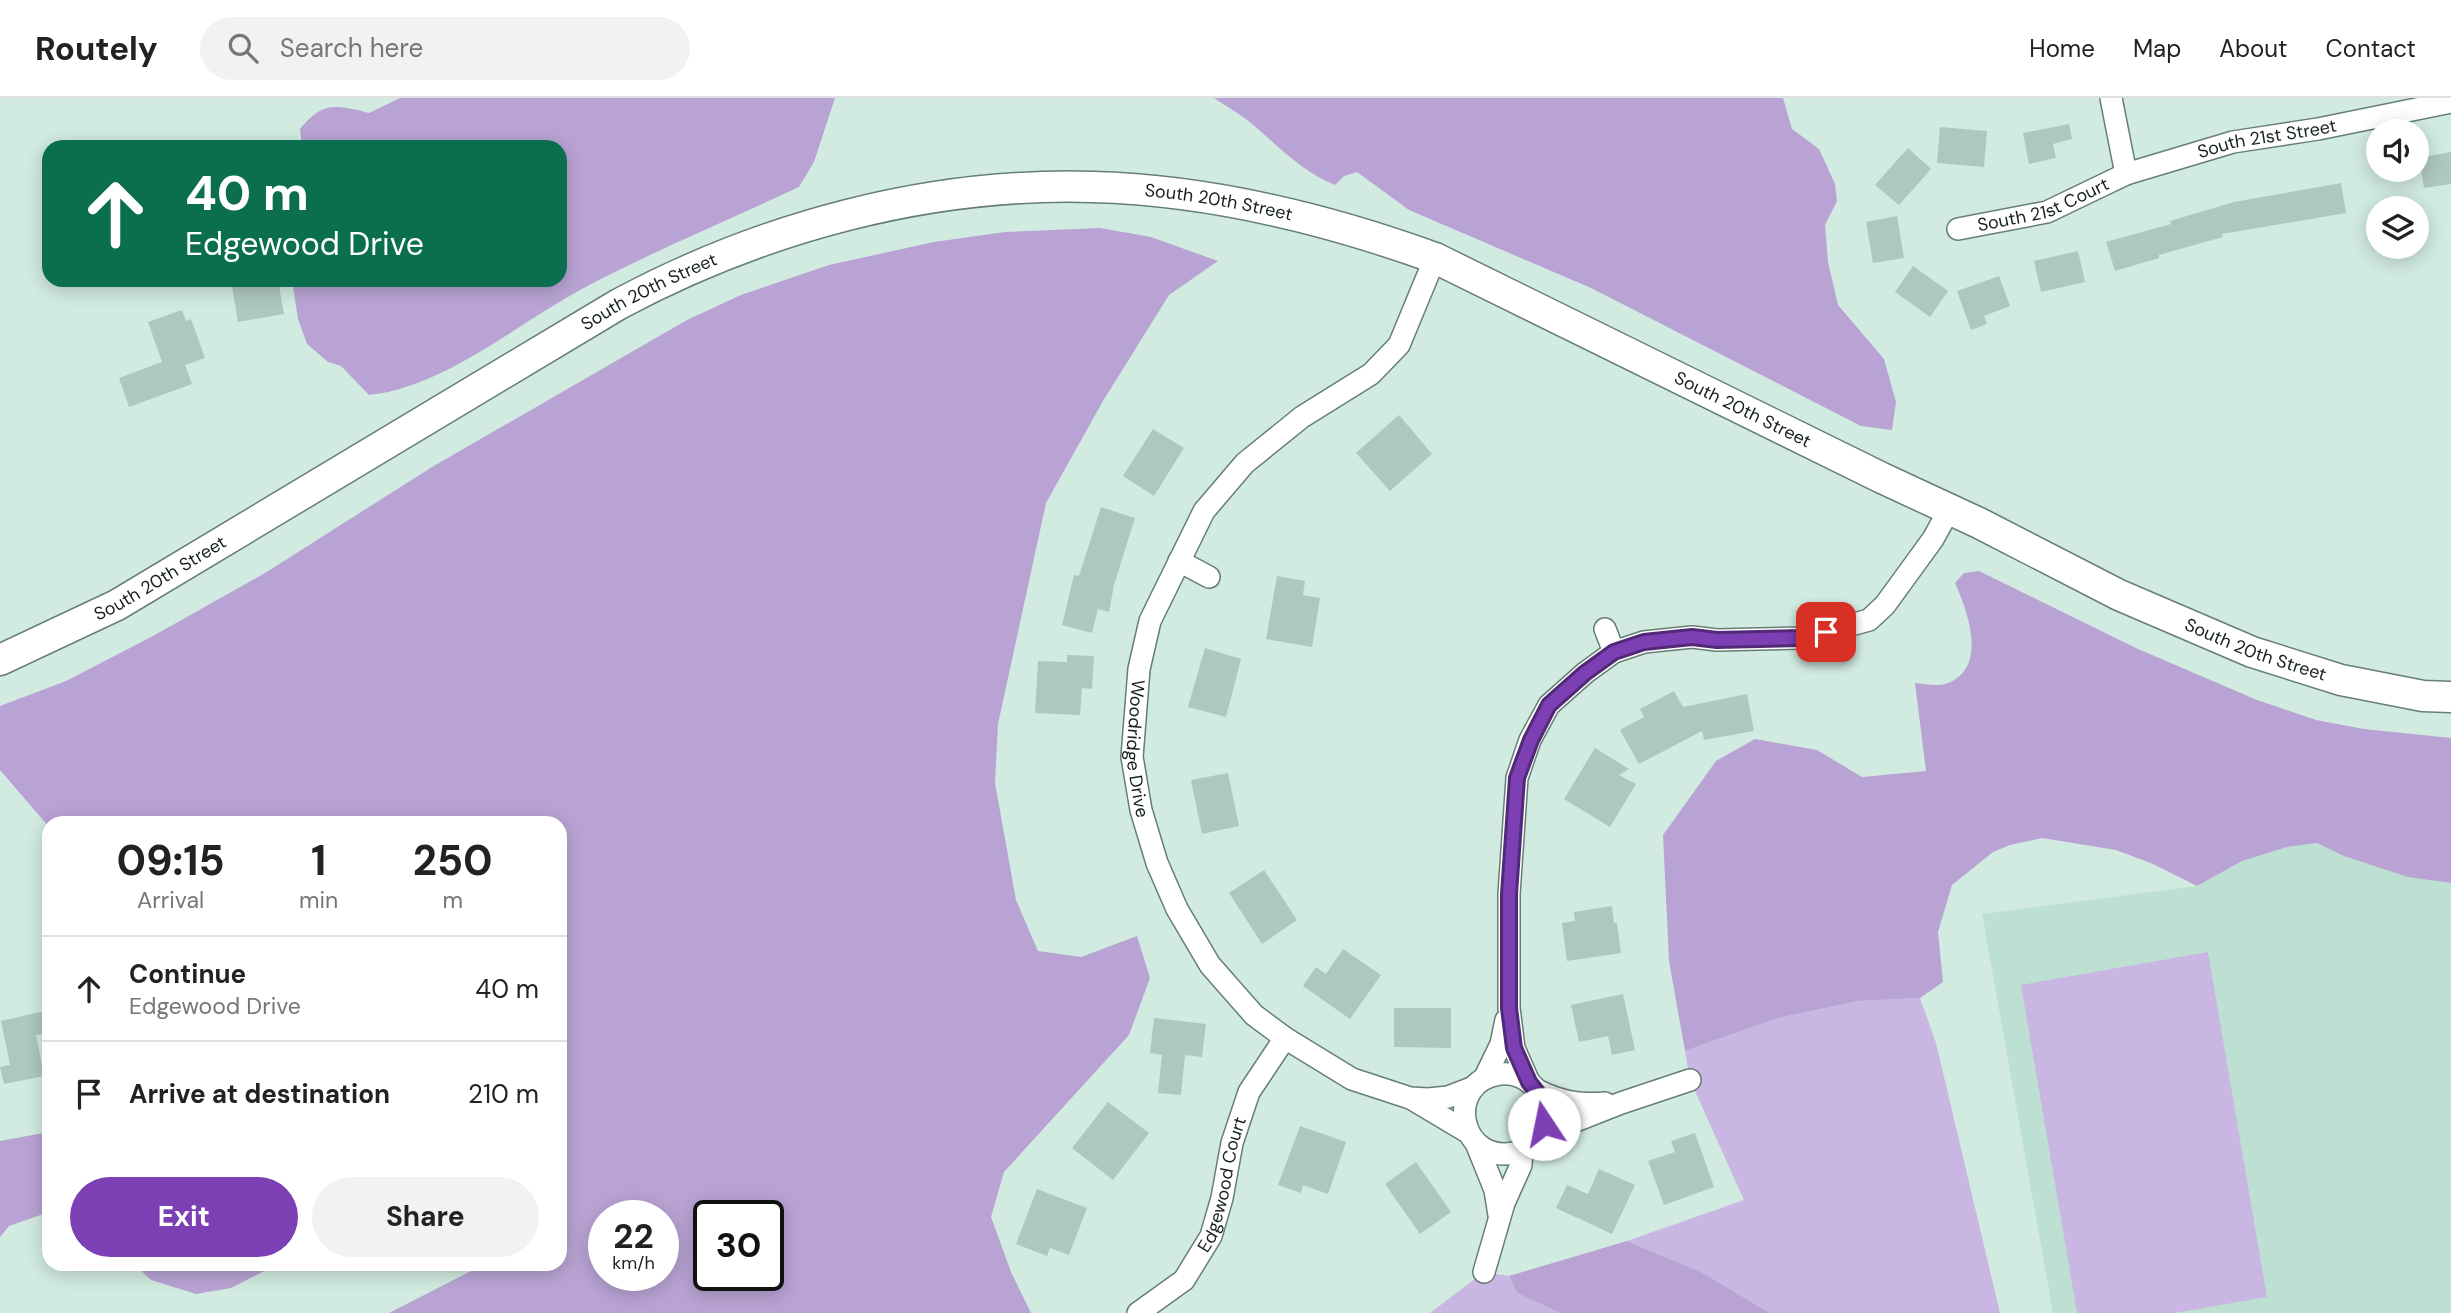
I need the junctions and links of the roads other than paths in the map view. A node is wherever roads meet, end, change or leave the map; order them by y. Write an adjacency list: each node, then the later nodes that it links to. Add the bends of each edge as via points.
1 (2111, 98): 4 (street)
2 (2451, 102): 3 (street, South 21st Street)
3 (2372, 107): 4 (street, South 21st Street, via 2318,129 2233,142)
4 (2126, 174): 5 (street, South 21st Court, via 2047,212)
5 (1958, 229)
6 (1434, 258): 7 (main road, South 20th Street); 8 (street, Woodridge Drive, via 1399,345 1371,374 1302,417 1245,463 1204,511); 12 (main road, South 20th Street, via 1308,218 1153,191 1093,187 954,195 878,207 805,227 673,275 629,298 117,605)
7 (1949, 510): 11 (street, via 1933,539 1869,620 1803,638 1667,638); 13 (main road, South 20th Street, via 2119,595 2252,652 2341,680)
8 (1179, 561): 9 (street); 15 (street, Woodridge Drive, via 1150,621 1139,669 1132,757 1141,810 1177,909 1210,965 1254,1015)
9 (1209, 578)
10 (1605, 629): 11 (street)
11 (1614, 652): 14 (street, via 1549,705 1517,778 1509,894)
12 (0, 660)
13 (2451, 697)
14 (1509, 1008): 17 (street, via 1501,1044); 18 (street, via 1514,1048)
15 (1285, 1038): 19 (street, Woodridge Drive, via 1352,1079); 26 (street, Edgewood Court, via 1249,1092 1210,1236 1184,1280)
16 (1690, 1080): 20 (street)
17 (1479, 1083): 18 (street, via 1507,1073); 19 (street, Woodridge Drive, via 1448,1097); 22 (street, via 1464,1110)
18 (1533, 1086): 20 (street, via 1555,1099 1582,1104); 21 (street, via 1545,1112)
19 (1410, 1098): 22 (street, Woodridge Drive)
20 (1621, 1102): 21 (street)
21 (1540, 1135): 23 (street)
22 (1473, 1138): 23 (street, via 1486,1151 1510,1155); 24 (street, via 1495,1190)
23 (1522, 1151): 24 (street)
24 (1499, 1221): 25 (street)
25 (1484, 1272)
26 (1138, 1313)

